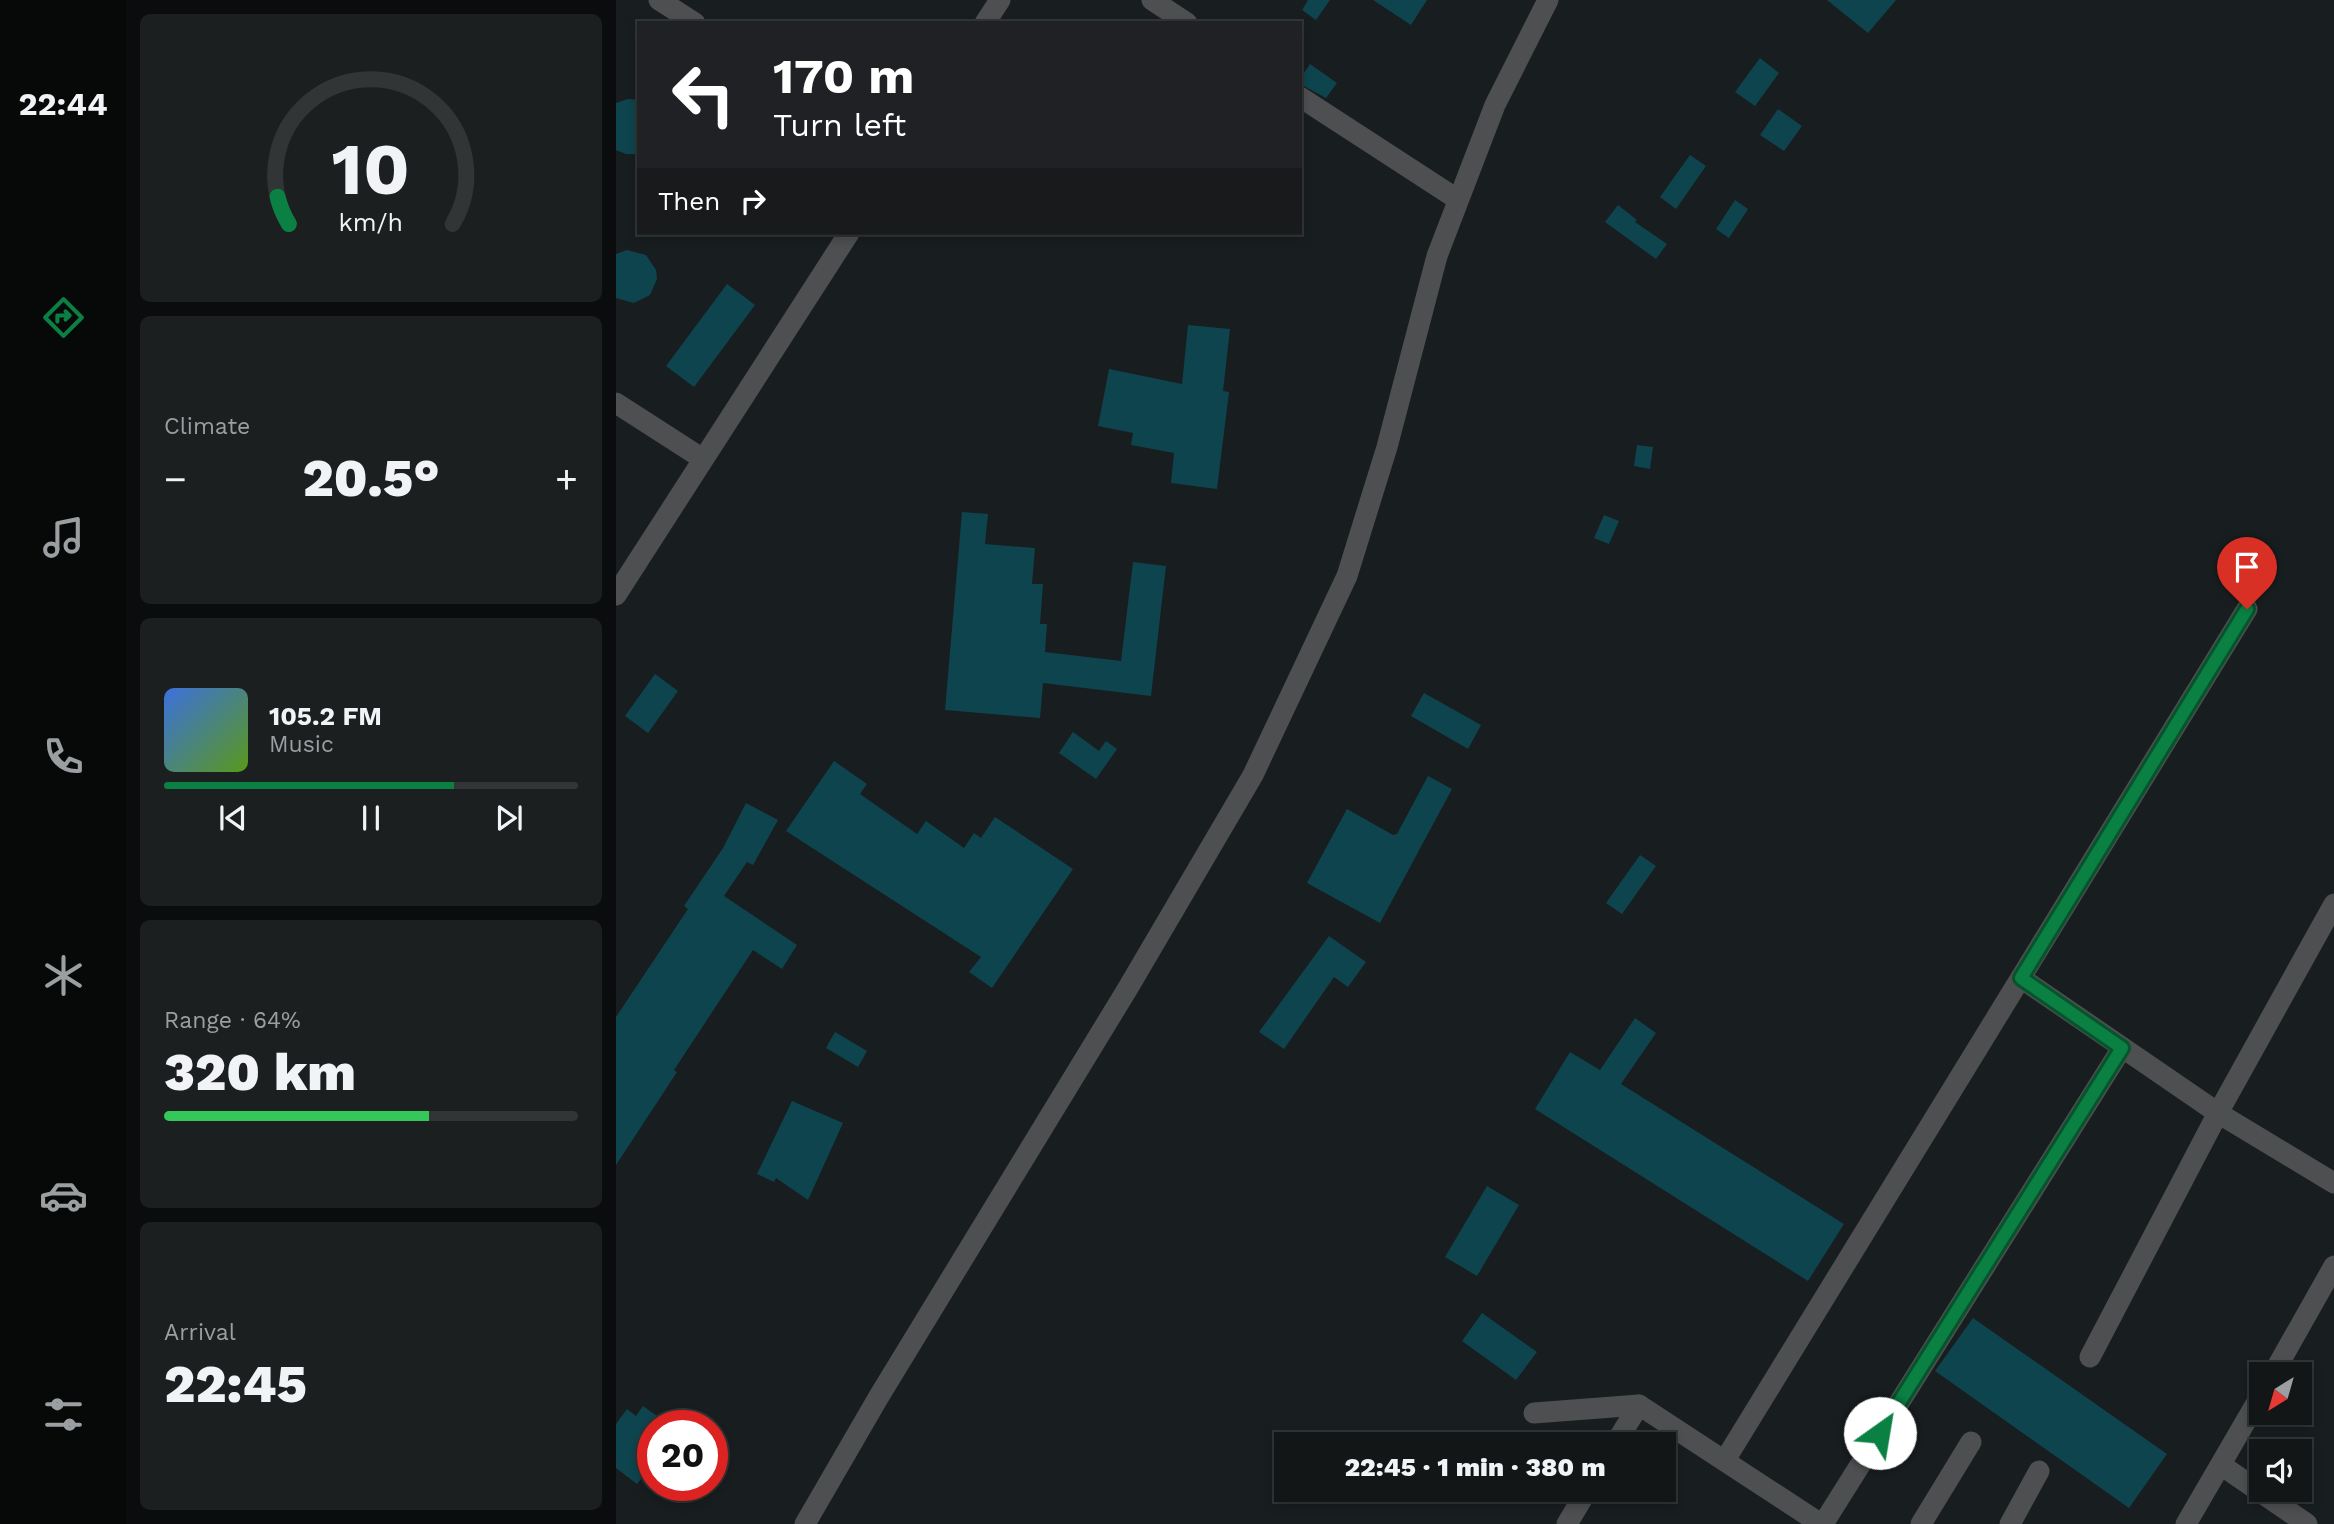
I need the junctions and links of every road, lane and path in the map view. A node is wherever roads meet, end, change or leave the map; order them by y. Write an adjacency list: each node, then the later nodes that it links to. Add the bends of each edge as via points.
1 (659, 0): 5 (lane)
2 (1000, 0): 6 (lane)
3 (1152, 0): 7 (lane)
4 (1548, 0): 9 (lane, via 1495,105)
5 (692, 21)
6 (986, 21)
7 (1184, 21)
8 (1302, 98): 9 (lane)
9 (1457, 200): 32 (lane, via 1347,576 1253,775)
10 (848, 235): 12 (lane)
11 (616, 403): 12 (lane)
12 (703, 459): 13 (lane)
13 (616, 595)
14 (2247, 609): 16 (lane)
15 (2334, 904): 18 (lane)
16 (2021, 978): 17 (lane); 28 (lane)
17 (2122, 1048): 18 (lane); 34 (lane)
18 (2218, 1113): 19 (lane); 21 (lane)
19 (2334, 1184)
20 (2334, 1266): 22 (lane)
21 (2090, 1357)
22 (2280, 1362)
23 (1639, 1405): 24 (lane); 26 (lane); 28 (lane)
24 (1534, 1413)
25 (2249, 1416): 29 (lane)
26 (1622, 1432)
27 (1971, 1442): 35 (lane)
28 (1726, 1460): 34 (lane)
29 (2221, 1465): 37 (lane); 38 (lane)
30 (2039, 1471): 36 (lane)
31 (1580, 1502): 33 (lane)
32 (805, 1523)
33 (1567, 1524)
34 (1822, 1524)
35 (1921, 1524)
36 (2011, 1524)
37 (2186, 1524)
38 (2307, 1524)

